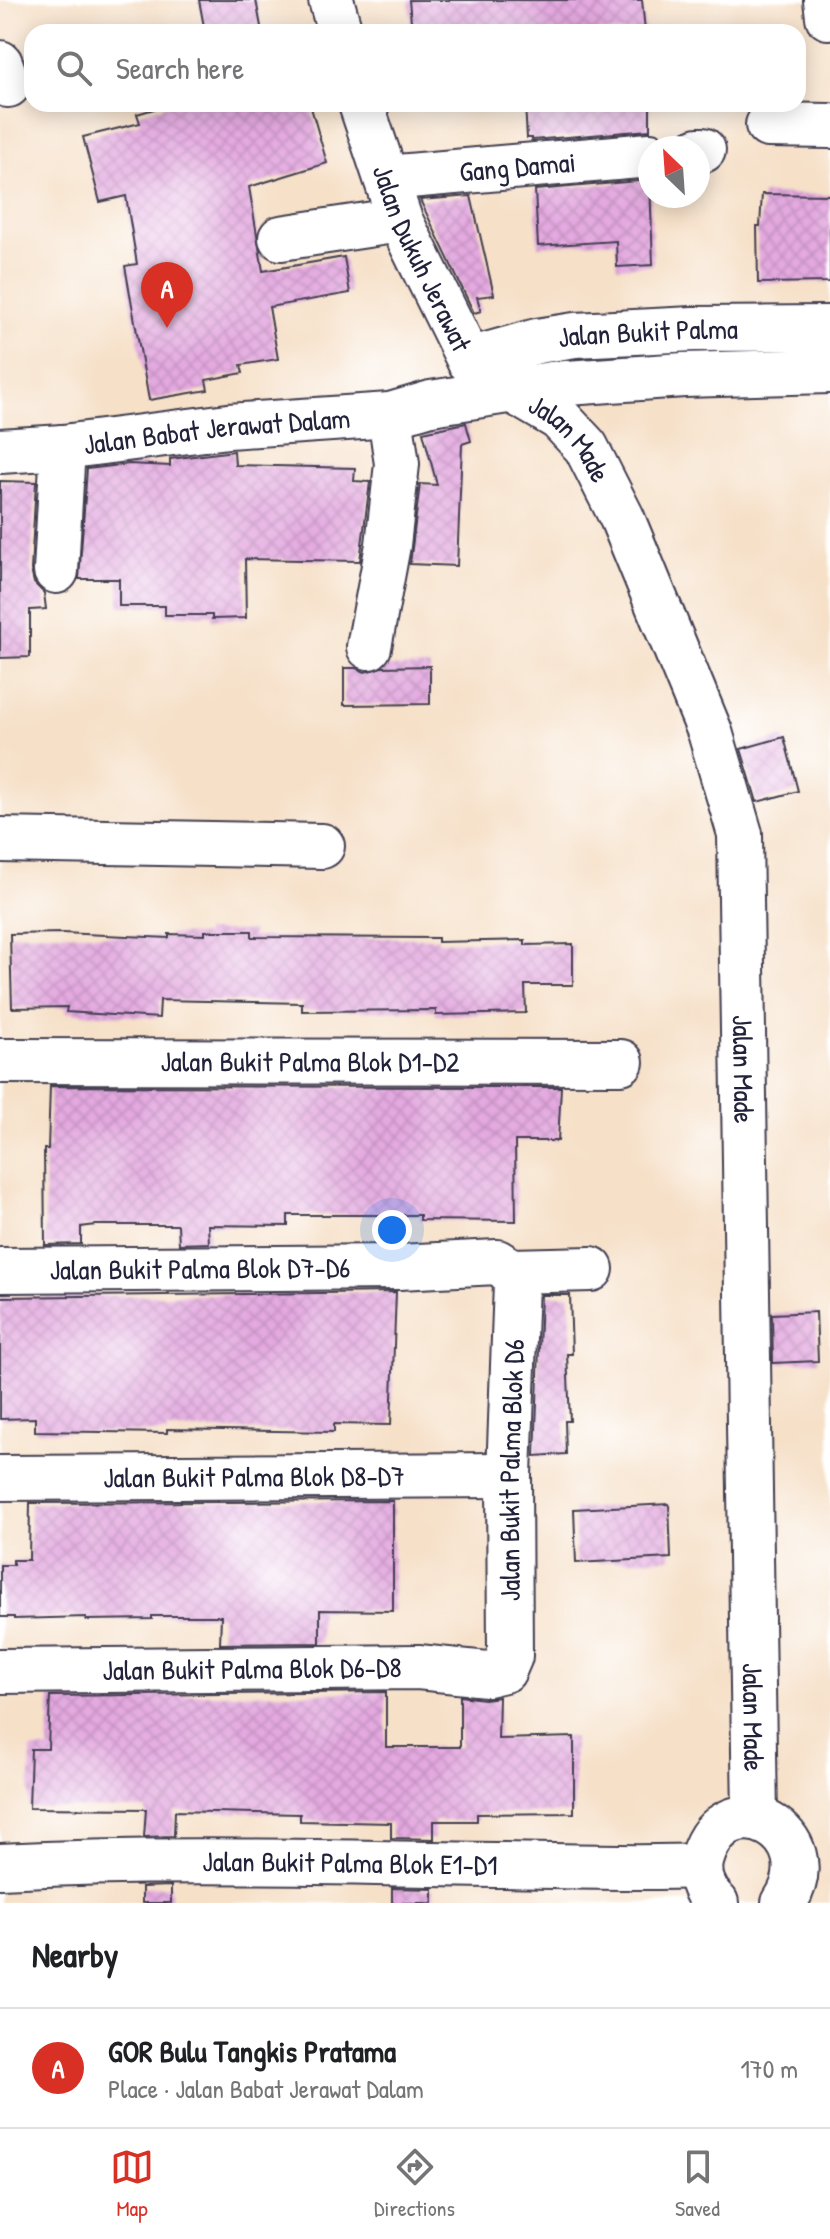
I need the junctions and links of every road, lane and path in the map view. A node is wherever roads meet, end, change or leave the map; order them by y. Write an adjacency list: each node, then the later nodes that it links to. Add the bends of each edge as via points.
1 (331, 0): 2 (street)
2 (338, 24)
3 (364, 112): 7 (street, Jalan Dukuh Jerawat)
4 (768, 125): 5 (street)
5 (830, 126)
6 (638, 156): 7 (street, Gang Damai)
7 (386, 178): 8 (street, Jalan Dukuh Jerawat)
8 (400, 220): 9 (street); 11 (street, Jalan Dukuh Jerawat)
9 (281, 238)
10 (830, 328): 11 (street, Jalan Bukit Palma, via 575,335)
11 (469, 360): 13 (street, Jalan Dukuh Jerawat); 14 (street)
12 (830, 371): 13 (street, Jalan Bukit Palma, via 600,380)
13 (513, 390): 14 (street, Jalan Babat Jerawat Dalam); 31 (street, Jalan Made, via 559,418 594,461 710,732 740,834)
14 (431, 403): 15 (street, Jalan Babat Jerawat Dalam)
15 (390, 415): 16 (street, Jalan Babat Jerawat Dalam, via 228,426); 19 (street, via 397,464)
16 (63, 447): 17 (street, Jalan Babat Jerawat Dalam); 18 (street)
17 (0, 451)
18 (56, 571)
19 (369, 647)
20 (0, 840): 21 (street)
21 (322, 846)
22 (0, 1061): 23 (street, Jalan Bukit Palma Blok D1-D2)
23 (621, 1062)
24 (591, 1269): 26 (street, Jalan Bukit Palma Blok D7-D6)
25 (0, 1270): 26 (street, Jalan Bukit Palma Blok D7-D6, via 497,1262)
26 (511, 1271): 27 (street, Jalan Bukit Palma Blok D6, via 516,1283)
27 (509, 1475): 28 (street, Jalan Bukit Palma Blok D8-D7); 29 (street, Jalan Bukit Palma Blok D6, via 510,1656)
28 (0, 1478)
29 (504, 1670): 30 (street, Jalan Bukit Palma Blok D6-D8)
30 (0, 1671)
31 (755, 1817): 33 (street, via 789,1835); 34 (street, via 735,1820 706,1845)
32 (0, 1866): 34 (street, Jalan Bukit Palma Blok E1-D1, via 508,1865 626,1869)
33 (805, 1881)
34 (708, 1885)

